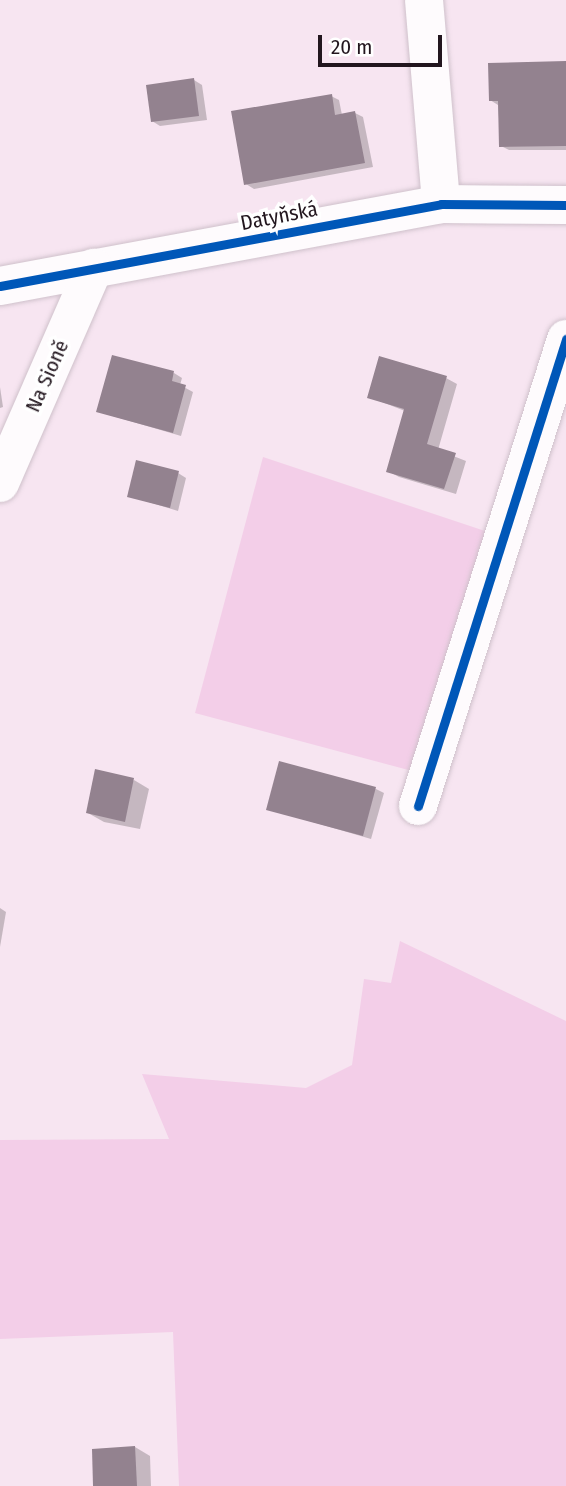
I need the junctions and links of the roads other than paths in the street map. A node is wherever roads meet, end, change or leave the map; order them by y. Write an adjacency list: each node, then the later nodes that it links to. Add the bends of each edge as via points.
1 (424, 0): 2 (street)
2 (441, 204): 3 (street, Datyňská); 4 (street, Datyňská)
3 (566, 205)
4 (94, 268): 5 (street, Datyňská); 7 (street, Na Sioně)
5 (0, 286)
6 (566, 339): 8 (street)
7 (0, 483)
8 (418, 806)

